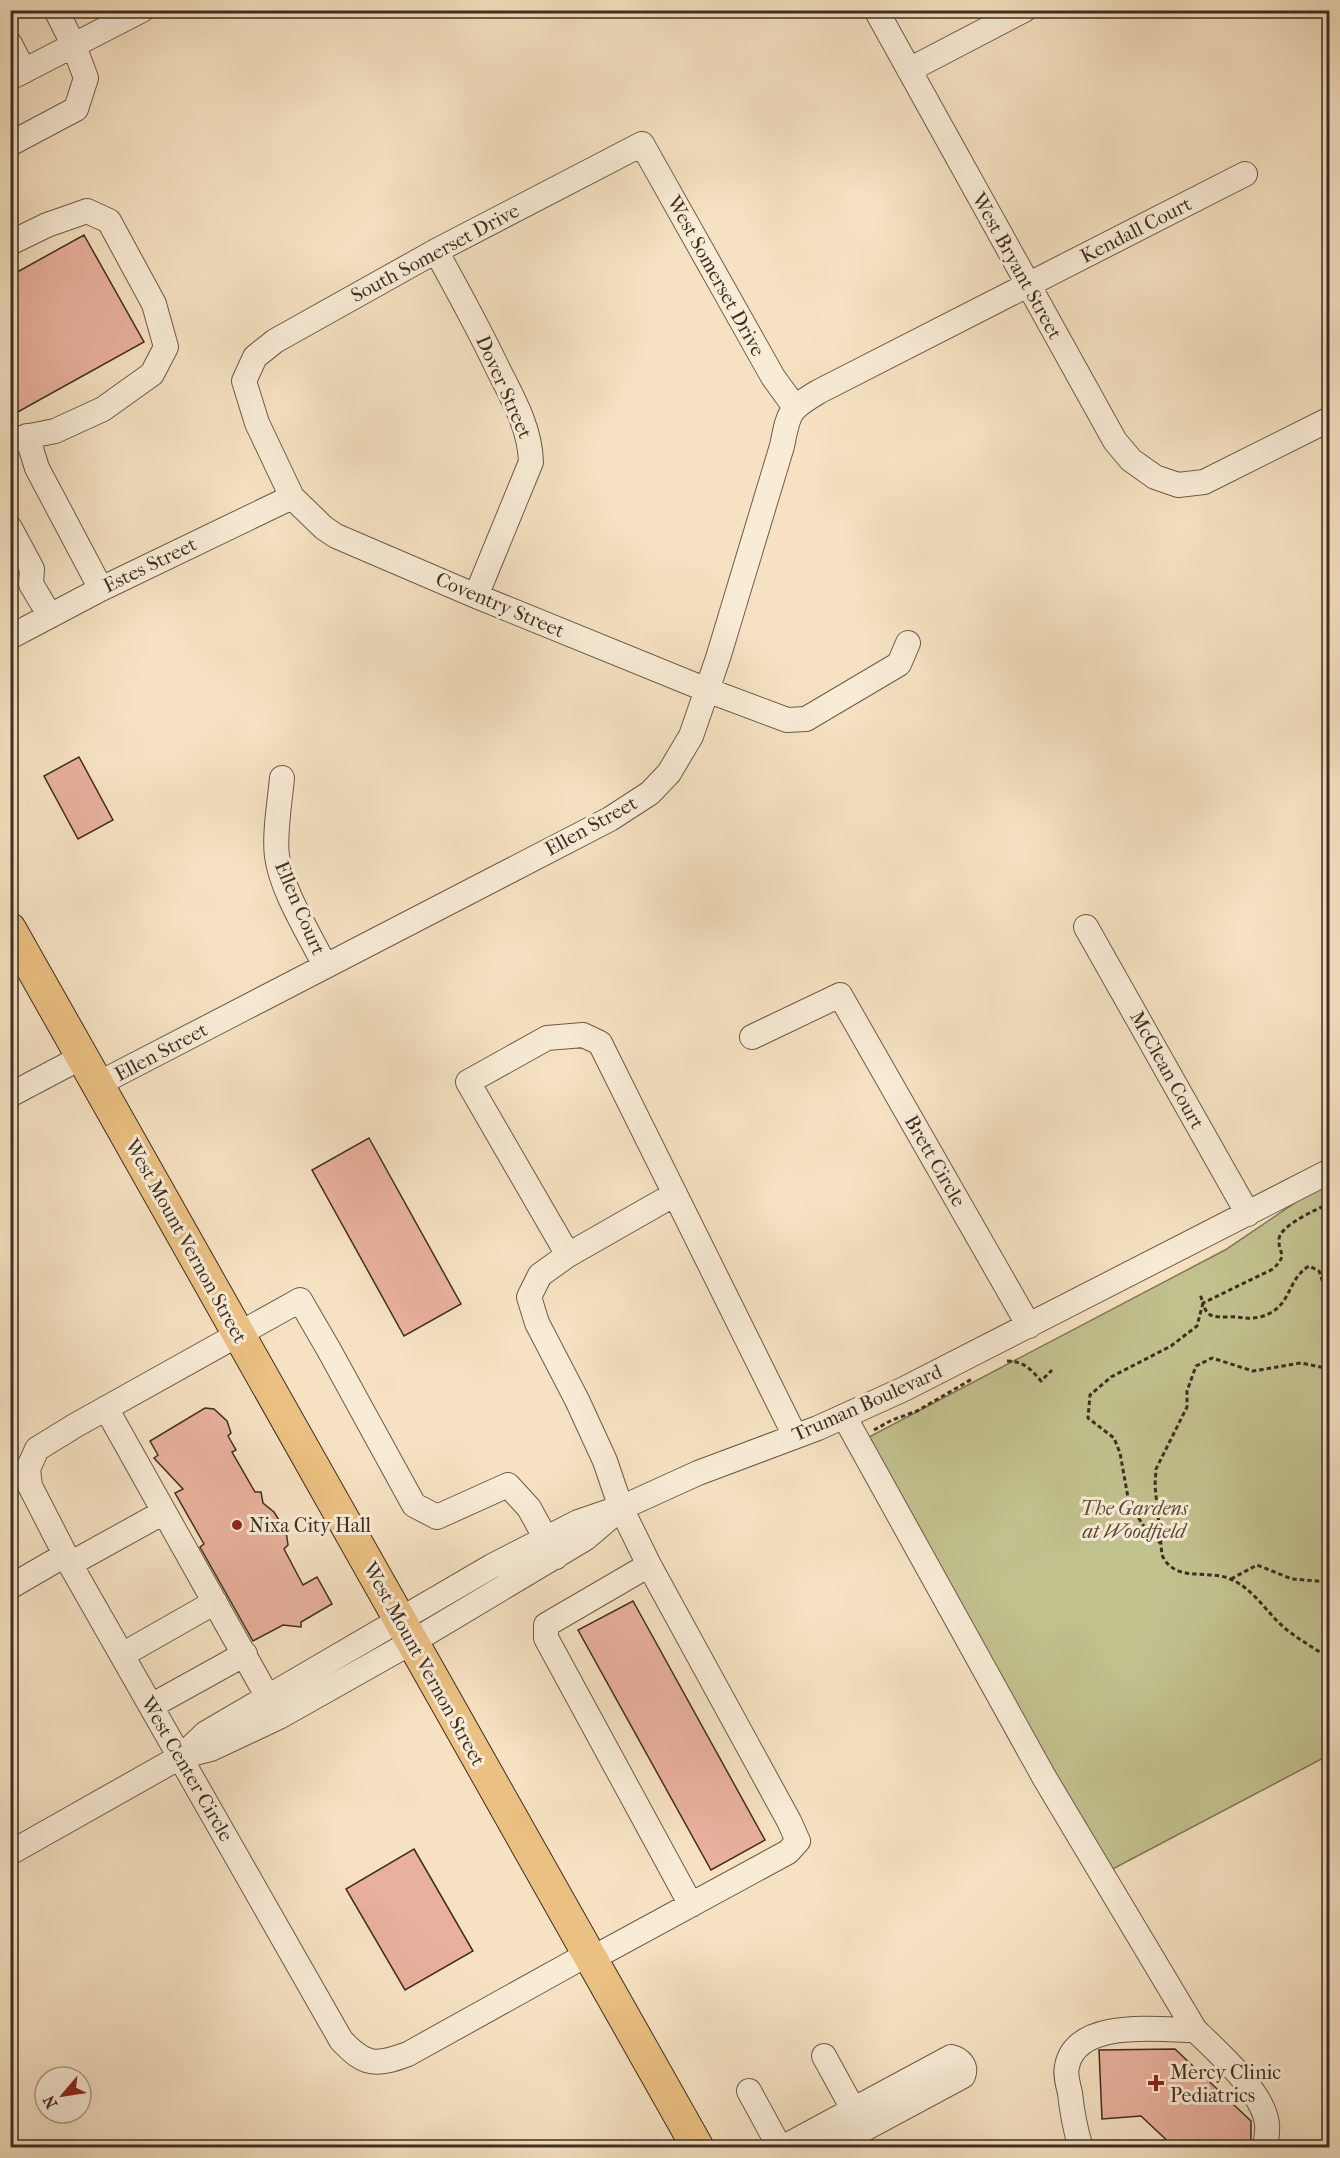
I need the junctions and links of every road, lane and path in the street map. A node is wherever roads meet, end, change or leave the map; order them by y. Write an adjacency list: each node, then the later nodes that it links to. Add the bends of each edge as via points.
1 (56, 10): 6 (street)
2 (142, 10): 6 (street)
3 (876, 10): 7 (street, West Bryant Street)
4 (1024, 10): 7 (street)
5 (10, 44): 8 (street)
6 (74, 46): 8 (street); 9 (street, via 86,78 76,110)
7 (909, 70): 14 (street, West Bryant Street)
8 (17, 74)
9 (10, 144)
10 (642, 144): 13 (street, South Somerset Drive); 16 (street, West Somerset Drive, via 773,377)
11 (1245, 174): 14 (street, Kendall Court)
12 (10, 243): 18 (street, via 87,211 109,221 154,304 166,347 152,374 103,409 55,430)
13 (436, 251): 15 (street, South Somerset Drive, via 275,340 255,357); 22 (street, Dover Street, via 469,309 515,404 530,445 531,462)
14 (1027, 285): 16 (street, Kendall Court); 17 (street, West Bryant Street, via 1115,441 1131,460 1155,477 1178,485 1204,482)
15 (244, 381): 19 (street, Coventry Street, via 257,423)
16 (794, 406): 26 (street, Ellen Street)
17 (1329, 419)
18 (19, 438): 21 (street)
19 (292, 496): 21 (street, Estes Street); 22 (street, Coventry Street, via 336,536)
20 (10, 528): 23 (street, via 32,569 31,584)
21 (101, 589): 23 (street, Estes Street)
22 (476, 596): 26 (street, Coventry Street)
23 (50, 616): 24 (street, Estes Street)
24 (10, 637)
25 (908, 643): 26 (street, Coventry Street, via 899,664 806,719 788,720)
26 (707, 690): 30 (street, Ellen Street, via 691,736 669,773 650,793 610,819)
27 (282, 778): 30 (street, Ellen Court, via 276,855 293,903)
28 (1086, 927): 38 (street, McClean Court)
29 (10, 929): 32 (main road, West Mount Vernon Street)
30 (325, 966): 33 (street, Ellen Street)
31 (752, 1037): 43 (street, Brett Circle, via 840,995)
32 (82, 1057): 33 (main road, West Mount Vernon Street); 34 (street)
33 (98, 1084): 44 (main road, West Mount Vernon Street)
34 (10, 1095)
35 (1329, 1171): 38 (street, Truman Boulevard)
36 (675, 1194): 39 (street); 39 (street, via 600,1043 583,1035 547,1038 468,1082); 51 (street)
37 (1329, 1203): 42 (path, via 1282,1231 1282,1255 1272,1269)
38 (1248, 1214): 43 (street, Truman Boulevard)
39 (568, 1255): 53 (street, via 540,1275 529,1297 537,1323 604,1461)
40 (1200, 1294): 42 (path)
41 (1329, 1303): 42 (path, via 1319,1271 1310,1266 1296,1279 1285,1302 1259,1317 1216,1318 1205,1311)
42 (1203, 1304): 55 (path, via 1197,1326 1171,1346 1111,1377 1090,1395 1088,1418 1114,1438 1129,1503)
43 (1029, 1326): 50 (street, Truman Boulevard)
44 (239, 1334): 49 (street, West Center Circle); 56 (street, West Center Circle, via 300,1300 414,1505 437,1517 508,1485 529,1508); 63 (main road, West Mount Vernon Street)
45 (1001, 1364): 47 (path, via 1008,1360 1023,1363 1041,1381)
46 (1329, 1369): 55 (path, via 1301,1363 1253,1371 1212,1359 1196,1366 1186,1391 1187,1407 1156,1469)
47 (1052, 1370)
48 (974, 1378): 52 (path, via 917,1411 876,1428)
49 (106, 1408): 54 (street); 57 (street, West Center Circle, via 37,1449 28,1469 30,1486)
50 (844, 1416): 51 (street, Truman Boulevard); 52 (street)
51 (795, 1436): 53 (street, Truman Boulevard)
52 (858, 1443): 73 (street, via 1044,1777)
53 (621, 1508): 56 (street, Truman Boulevard, via 586,1538); 58 (street)
54 (164, 1512): 57 (street); 62 (street)
55 (1162, 1546): 59 (path, via 1166,1564 1175,1570)
56 (551, 1548): 63 (street, Truman Boulevard)
57 (67, 1560): 61 (street); 65 (street, West Center Circle)
58 (649, 1565): 71 (street, via 546,1624 546,1638); 71 (street, West Center Circle, via 798,1841 788,1852)
59 (1231, 1579): 60 (path, via 1257,1565 1292,1579); 66 (path, via 1287,1630)
60 (1329, 1582)
61 (10, 1587)
62 (215, 1602): 64 (street); 65 (street)
63 (405, 1631): 68 (street, Truman Boulevard); 72 (main road, West Mount Vernon Street)
64 (244, 1654): 67 (street); 68 (street)
65 (122, 1655): 67 (street, West Center Circle)
66 (1329, 1659)
67 (151, 1706): 69 (street, West Center Circle)
68 (274, 1707): 69 (street, Truman Boulevard, via 211,1749)
69 (180, 1757): 70 (street, Truman Boulevard); 72 (street, West Center Circle, via 341,2040 357,2057 372,2062 389,2061 408,2054)
70 (10, 1852)
71 (691, 1905): 72 (street, West Center Circle)
72 (590, 1957): 77 (main road, West Mount Vernon Street)
73 (1195, 2030): 80 (street, via 1113,2030 1089,2037 1072,2052 1066,2067 1073,2124); 81 (street, via 1262,2103 1268,2125)
74 (824, 2056): 76 (street)
75 (749, 2091): 78 (street)
76 (853, 2109): 78 (street); 79 (street, via 882,2106)
77 (698, 2148)
78 (781, 2148)
79 (829, 2148)
80 (1081, 2148)
81 (1265, 2148)

